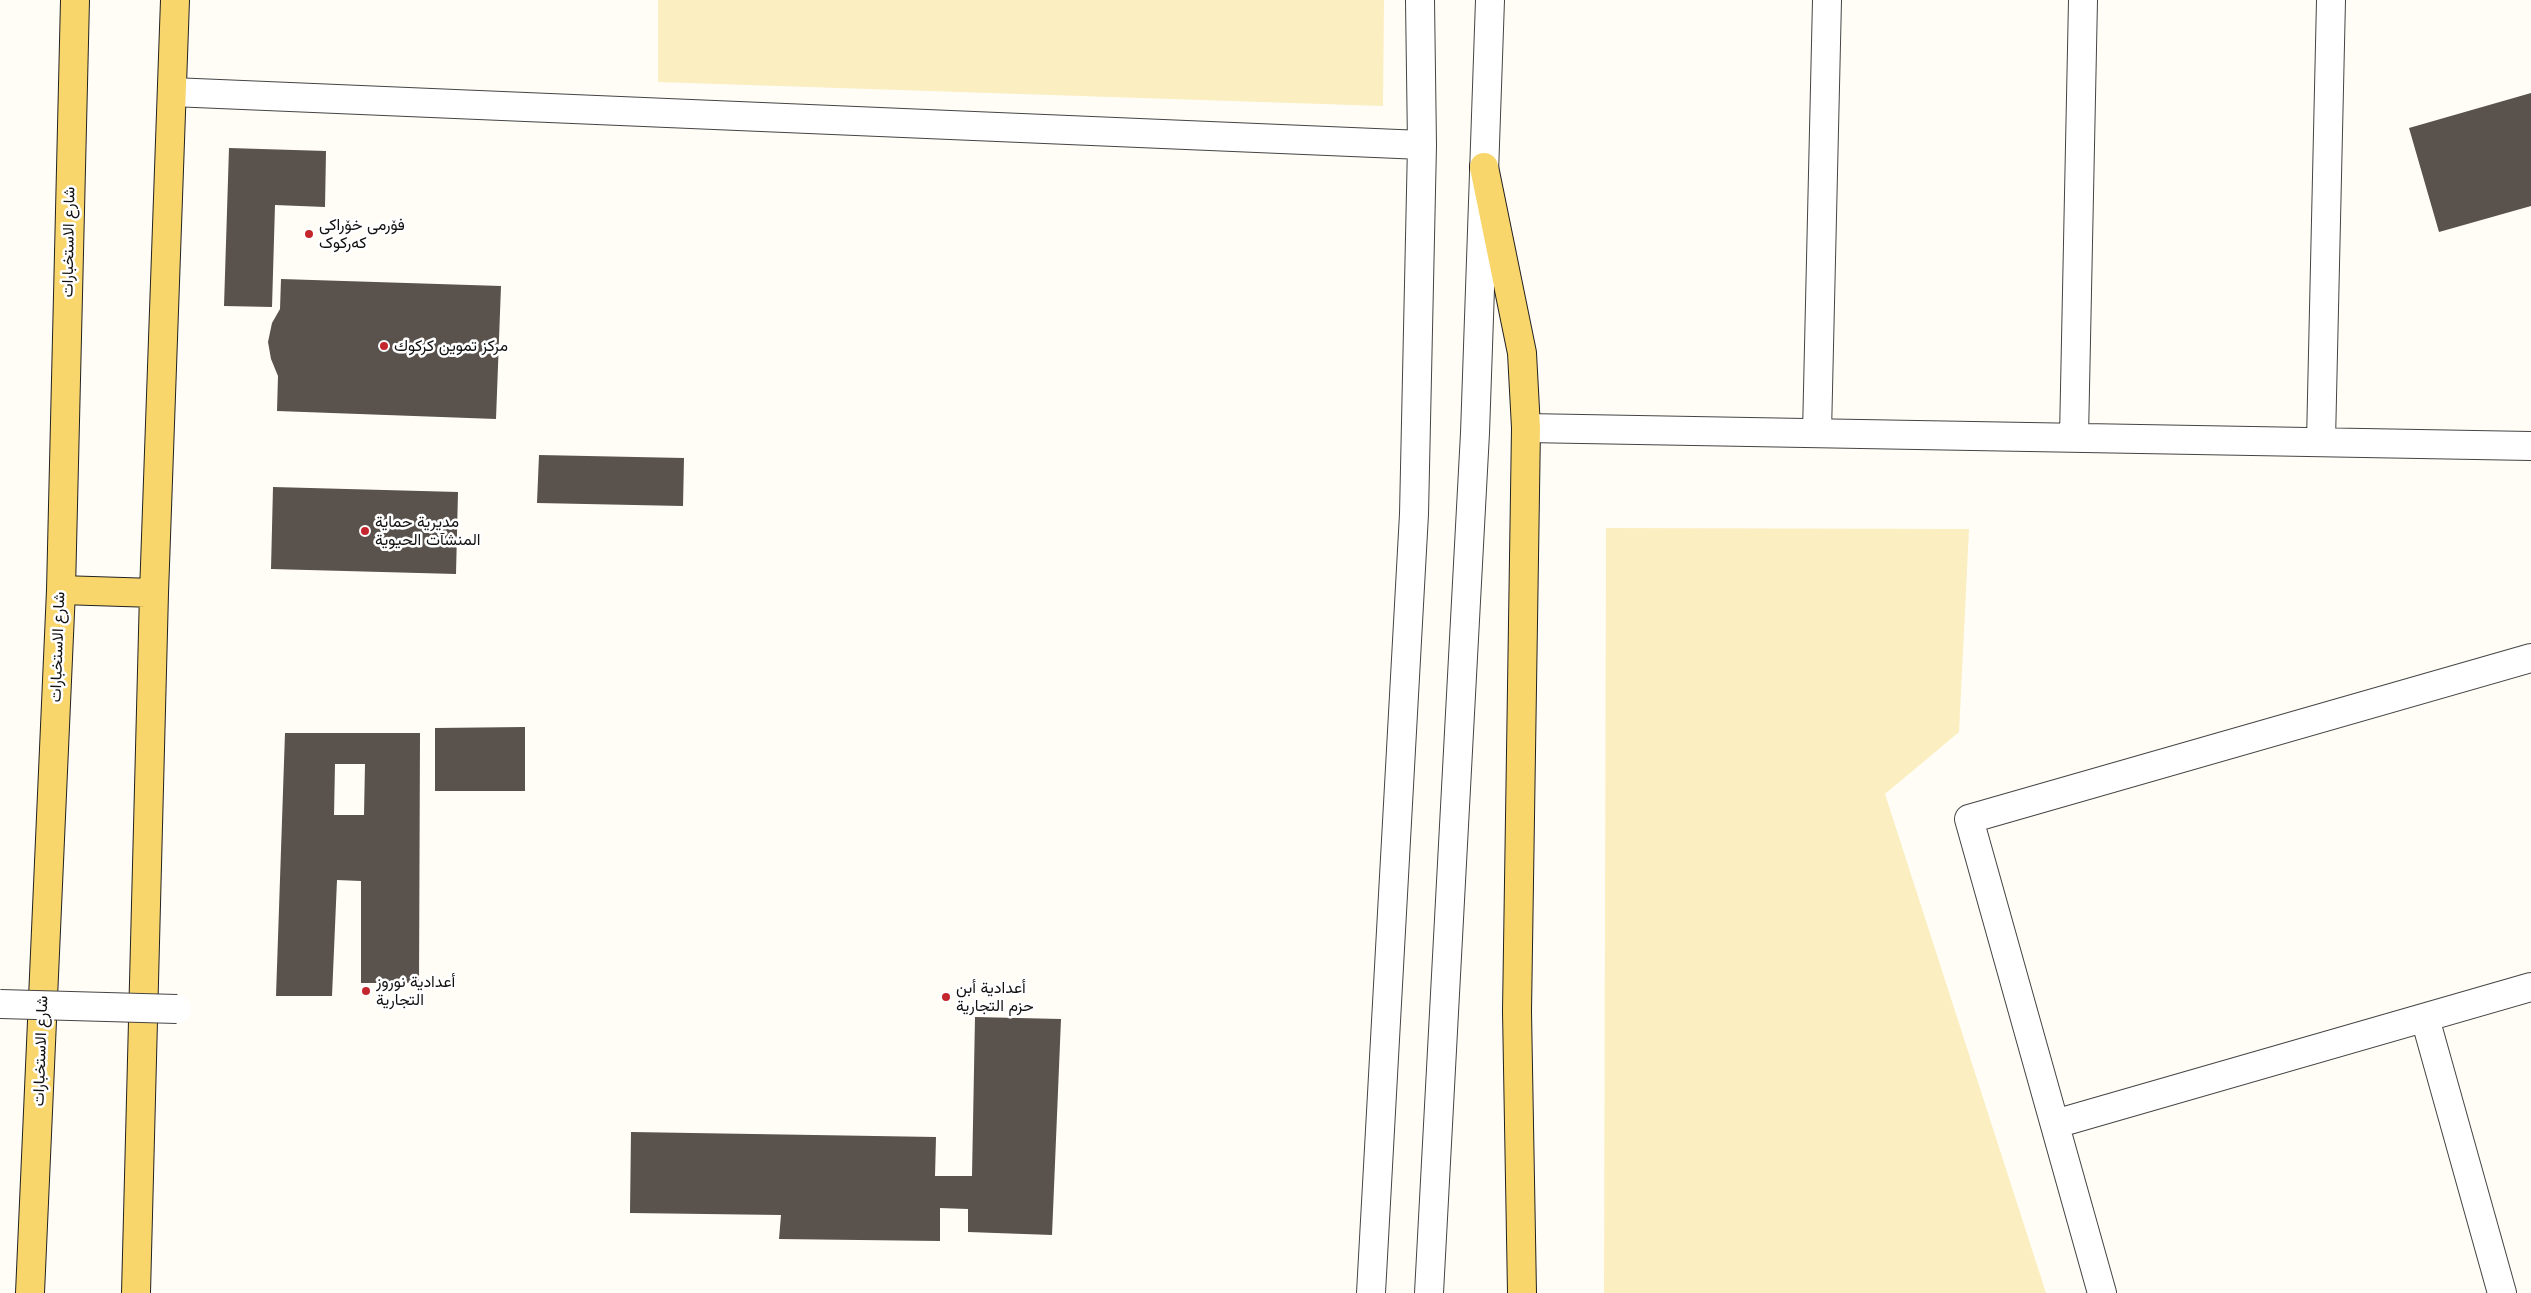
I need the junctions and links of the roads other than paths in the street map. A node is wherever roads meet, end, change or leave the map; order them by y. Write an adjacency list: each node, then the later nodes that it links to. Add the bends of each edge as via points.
1 (75, 0): 16 (main road, شارع الاستخبارات)
2 (175, 0): 8 (main road)
3 (1420, 0): 9 (street)
4 (1490, 0): 10 (street)
5 (1827, 0): 12 (street)
6 (2083, 0): 13 (street)
7 (2331, 0): 14 (street)
8 (172, 92): 9 (street); 17 (main road)
9 (1422, 144): 26 (street, via 1414,514)
10 (1484, 167): 11 (main road, via 1522,353); 27 (street, via 1475,433)
11 (1526, 428): 12 (street); 28 (main road, via 1517,1011)
12 (1817, 433): 13 (street)
13 (2074, 437): 14 (street)
14 (2321, 441): 15 (street)
15 (2531, 446)
16 (61, 590): 17 (main road); 24 (main road, شارع الاستخبارات)
17 (154, 594): 25 (main road)
18 (2531, 658): 23 (street, via 1969,819)
19 (2531, 987): 22 (street)
20 (0, 1004): 21 (street, bridge)
21 (177, 1009)
22 (2425, 1018): 23 (street); 30 (street)
23 (2054, 1124): 29 (street)
24 (30, 1293)
25 (136, 1293)
26 (1371, 1293)
27 (1430, 1293)
28 (1522, 1293)
29 (2102, 1293)
30 (2502, 1293)

